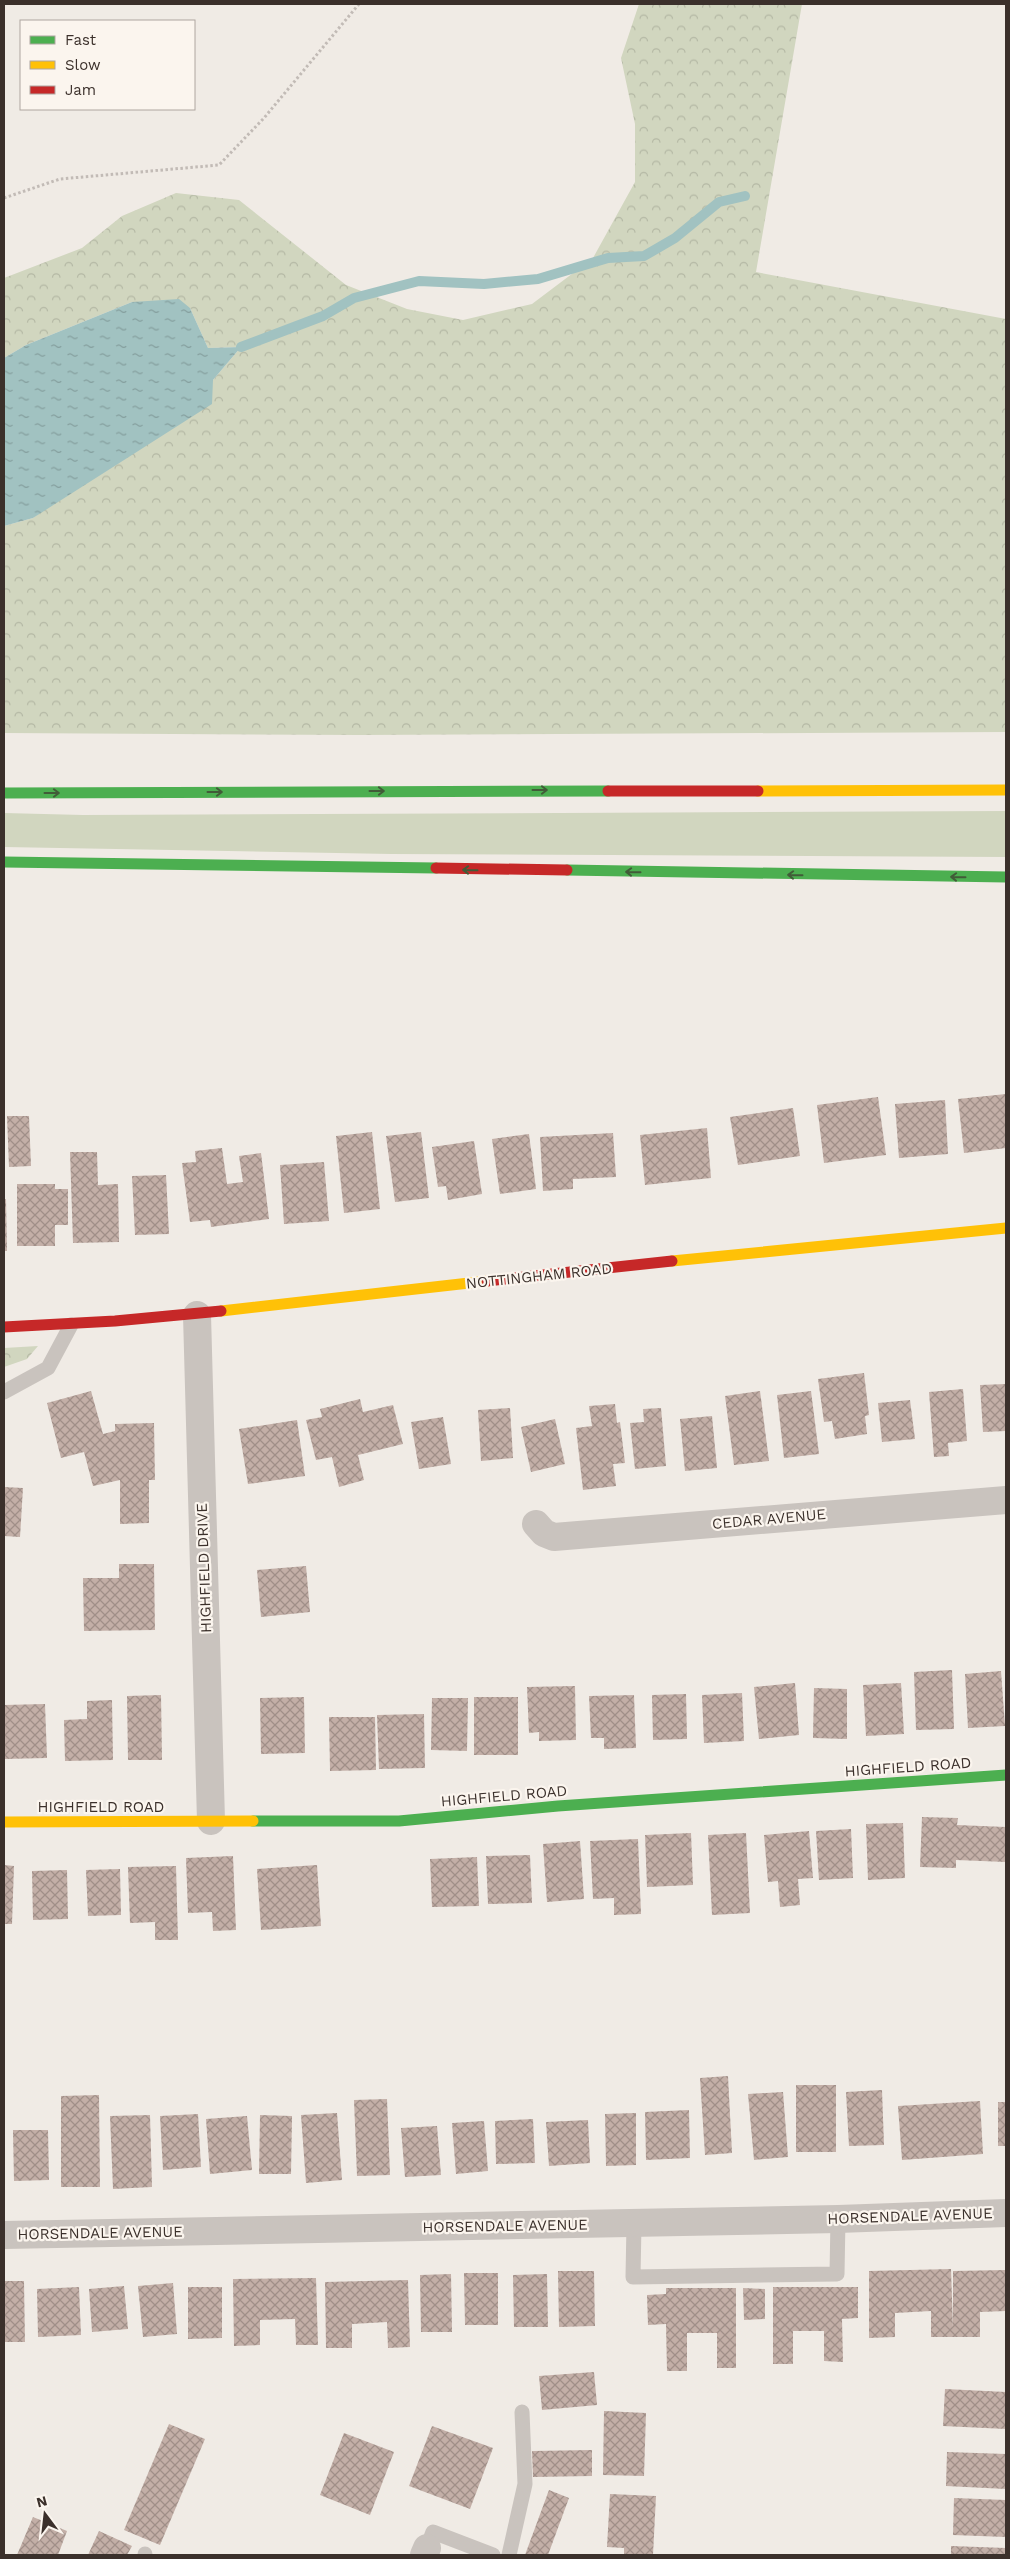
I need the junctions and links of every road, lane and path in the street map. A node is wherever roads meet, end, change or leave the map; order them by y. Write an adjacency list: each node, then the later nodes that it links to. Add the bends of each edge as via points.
1 (358, 4): 2 (path, via 264,118 219,165 60,179)
2 (4, 198)
3 (1006, 790): 4 (main road, one-way to 3)
4 (4, 793)
5 (4, 862): 6 (main road, one-way to 5)
6 (1006, 877)
7 (1006, 1228): 8 (main road, NOTTINGHAM ROAD, via 468,1283)
8 (197, 1315): 9 (main road, NOTTINGHAM ROAD); 15 (street, HIGHFIELD DRIVE)
9 (71, 1325): 10 (main road, NOTTINGHAM ROAD); 11 (lane, via 48,1368)
10 (4, 1327)
11 (4, 1392)
12 (1006, 1500): 13 (street, CEDAR AVENUE, via 554,1537 544,1533)
13 (536, 1524)
14 (1006, 1775): 15 (main road, HIGHFIELD ROAD, via 568,1805 399,1821)
15 (211, 1821): 16 (main road, HIGHFIELD ROAD)
16 (4, 1822)
17 (1006, 2212): 18 (street, HORSENDALE AVENUE)
18 (838, 2220): 19 (street, HORSENDALE AVENUE); 19 (lane, via 838,2274 633,2276)
19 (634, 2224): 20 (street, HORSENDALE AVENUE)
20 (4, 2235)
21 (522, 2412): 24 (lane, via 525,2484)
22 (425, 2552): 23 (lane, via 433,2532)
23 (493, 2555)
24 (509, 2555)

